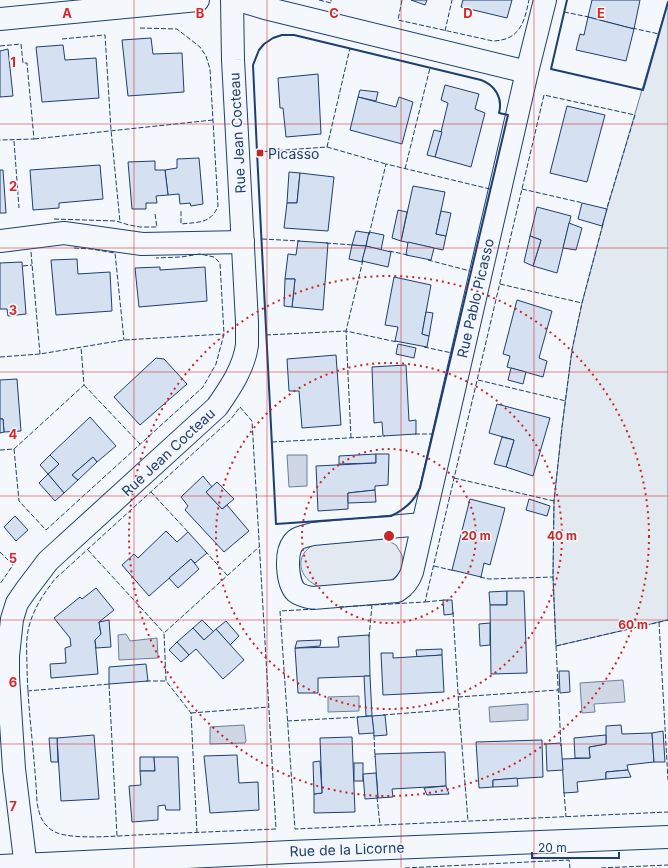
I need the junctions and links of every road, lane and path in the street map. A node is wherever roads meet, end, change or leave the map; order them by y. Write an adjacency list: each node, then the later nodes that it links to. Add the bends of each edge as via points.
1 (198, 0): 5 (street)
2 (232, 0): 8 (street, Rue Jean Cocteau)
3 (238, 0): 6 (street)
4 (545, 0): 6 (street, Rue Pablo Picasso)
5 (0, 19)
6 (527, 72): 9 (street, Rue Pablo Picasso)
7 (0, 241): 8 (street, via 64,233 142,244)
8 (243, 242): 12 (street, Rue Jean Cocteau, via 246,345 239,371 225,396 217,407 48,561 26,590 12,619 8,677 14,769)
9 (422, 524): 9 (street, Rue Pablo Picasso, via 313,534 298,539 293,542 289,554 292,587 301,595 314,598 397,591 410,579)
10 (668, 837): 12 (street, Rue de la Licorne, via 282,852)
11 (0, 866): 12 (street, Rue de la Licorne)
12 (26, 866)

